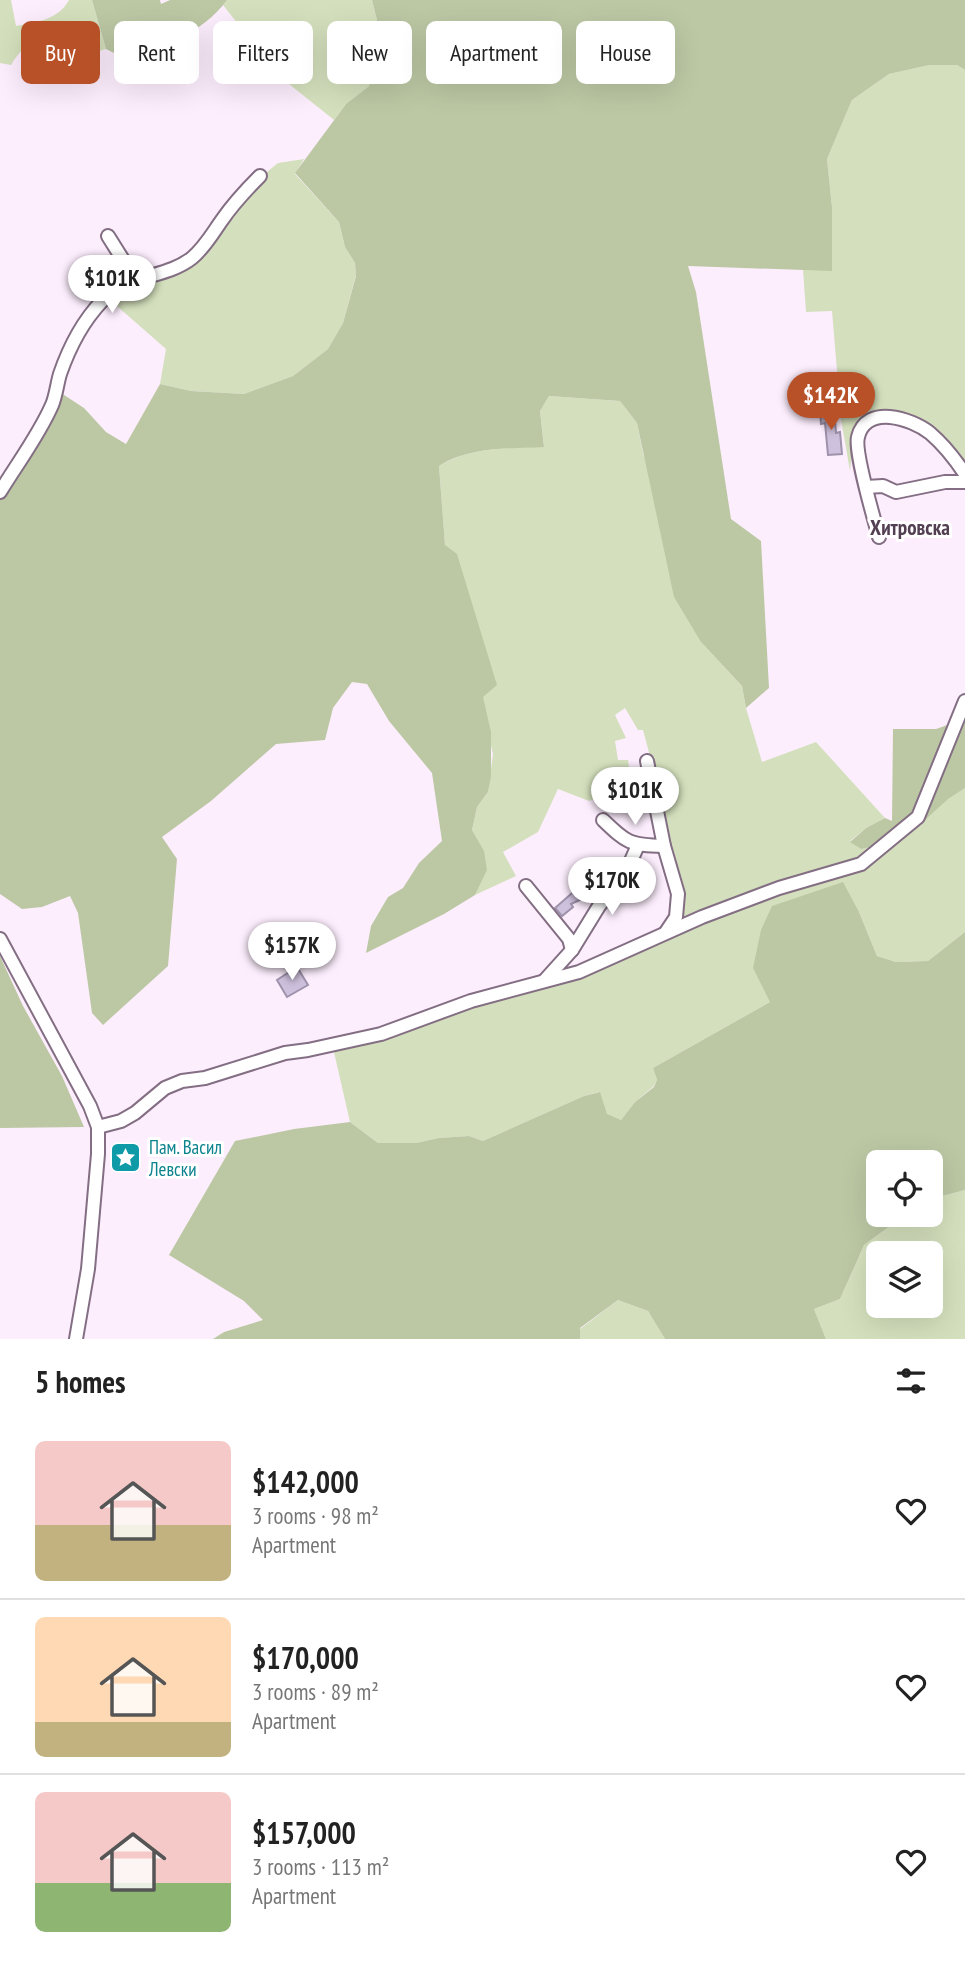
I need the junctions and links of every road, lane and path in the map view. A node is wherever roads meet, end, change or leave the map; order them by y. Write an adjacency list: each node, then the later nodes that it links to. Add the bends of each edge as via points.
1 (260, 176): 3 (street, via 191,259)
2 (108, 236): 3 (street)
3 (135, 279): 7 (street, via 104,299 89,317 60,375 53,404)
4 (965, 474): 6 (street, via 928,431 881,415 866,422 857,438)
5 (965, 482): 6 (street, via 896,492 883,486)
6 (866, 487): 8 (street)
7 (0, 492)
8 (879, 537)
9 (965, 701): 15 (street, via 918,817 860,864 779,888)
10 (648, 761): 13 (street)
11 (603, 820): 12 (street, via 625,841)
12 (638, 845): 13 (street); 17 (street, via 627,870)
13 (664, 846): 15 (street, via 678,894 676,917)
14 (526, 886): 17 (street, via 569,939)
15 (666, 932): 18 (street, via 579,972)
16 (0, 939): 19 (street)
17 (572, 950): 18 (street)
18 (544, 982): 19 (street, via 471,1001 381,1034 285,1053 182,1081 165,1088 135,1114)
19 (98, 1127): 20 (street, via 88,1269)
20 (76, 1339)

